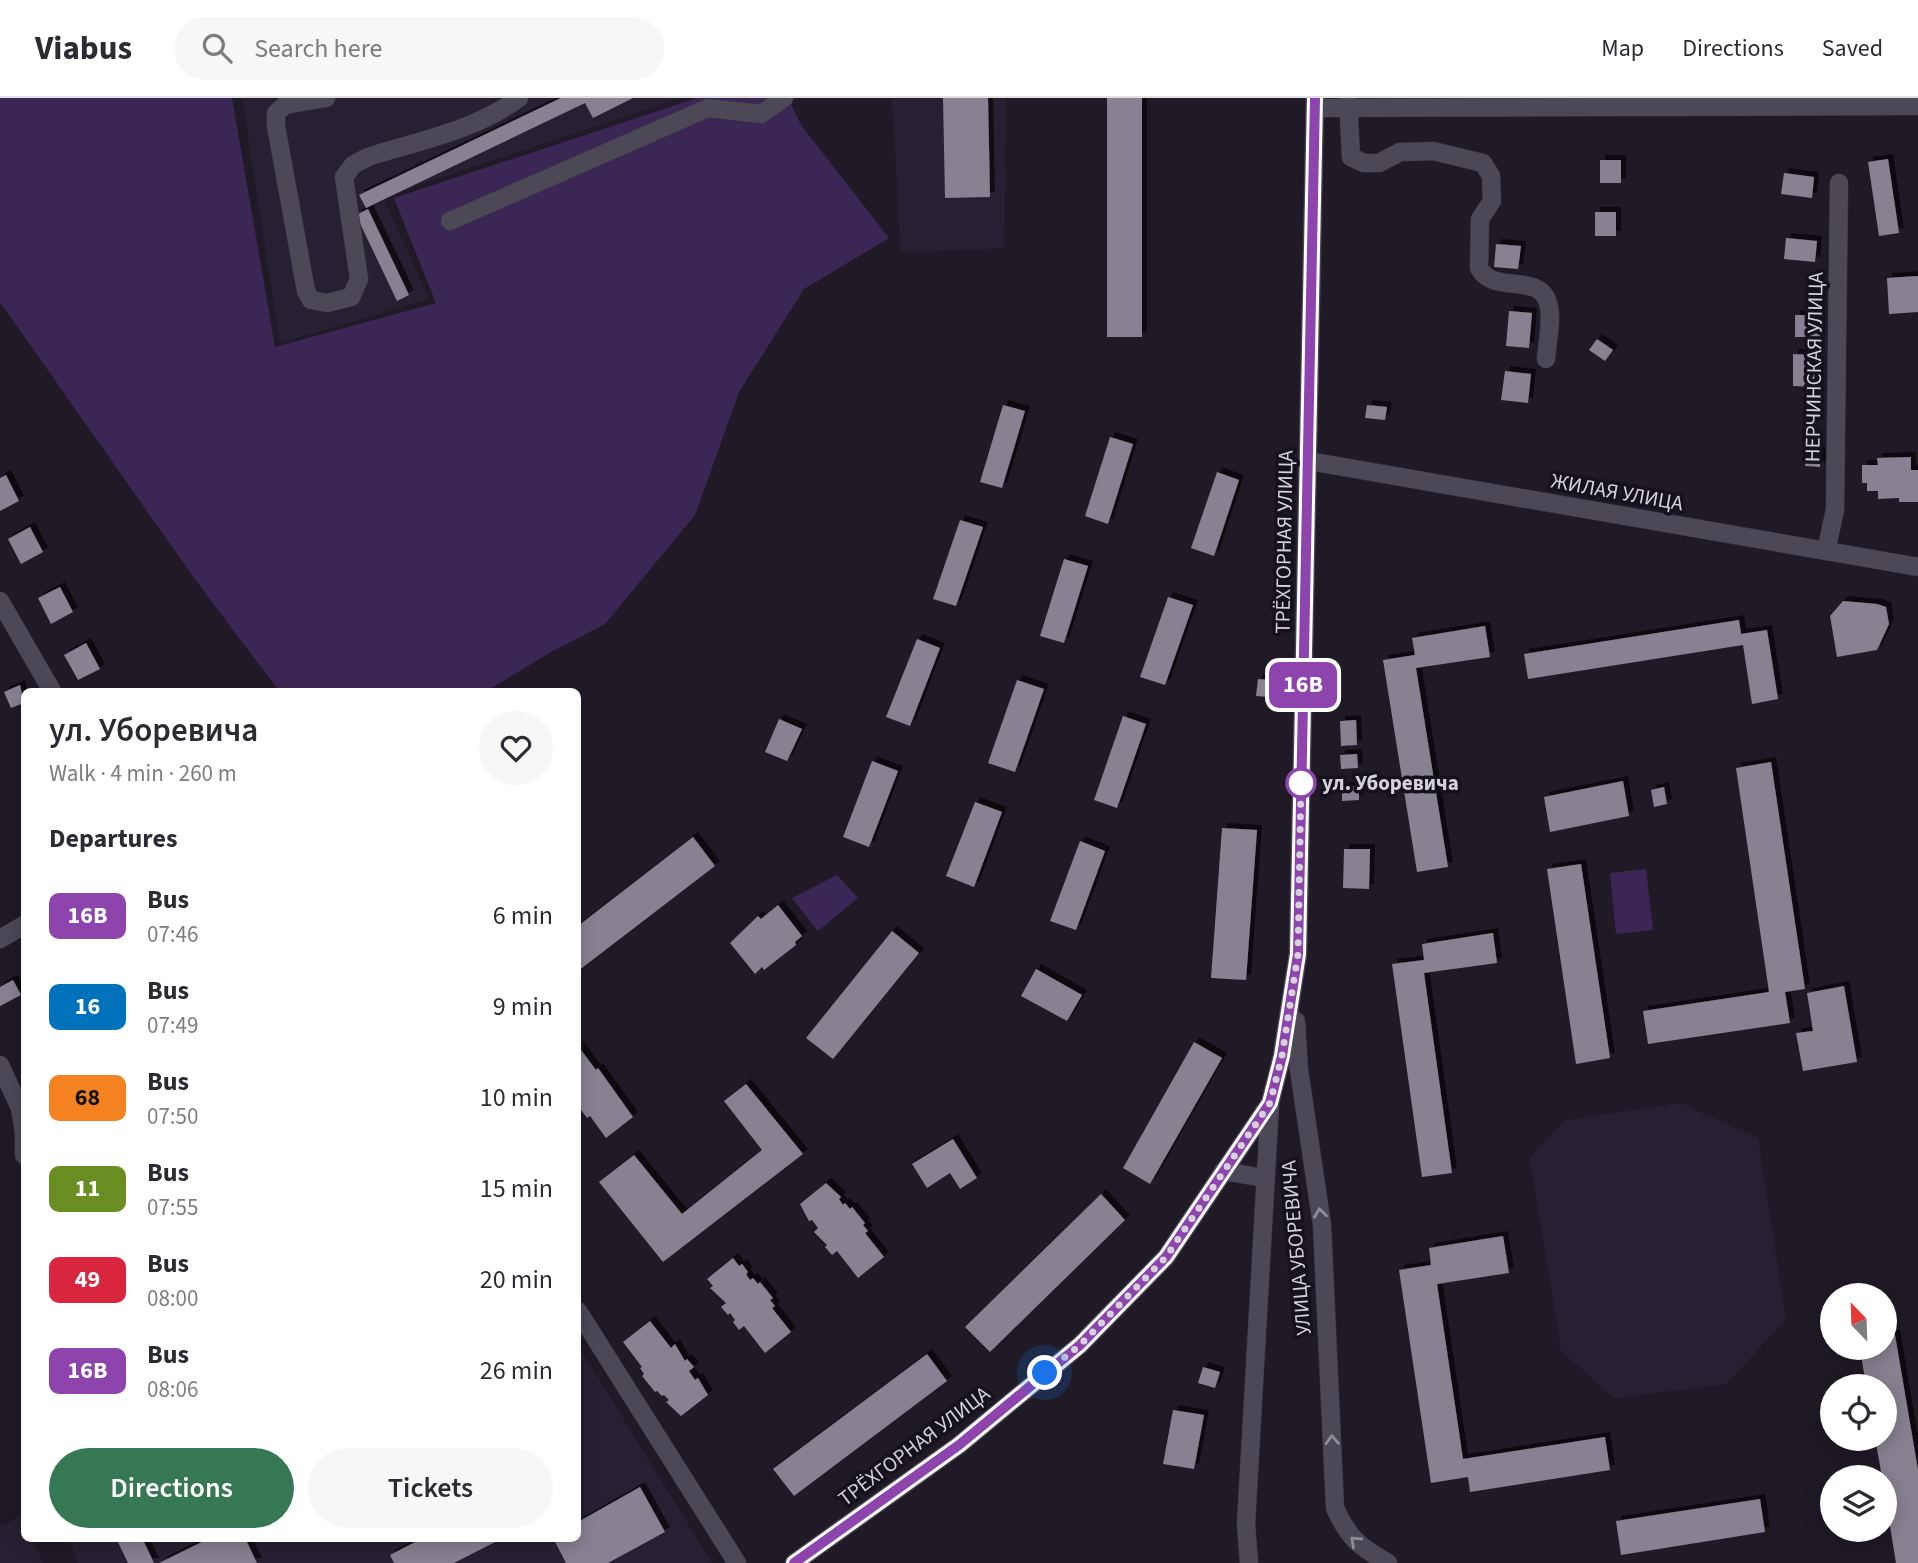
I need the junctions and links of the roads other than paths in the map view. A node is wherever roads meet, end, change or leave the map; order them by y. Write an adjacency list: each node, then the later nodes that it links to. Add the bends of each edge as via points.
1 (326, 98): 2 (street, via 285,105 276,113 276,126 306,290 311,300 327,303 351,297 359,279 344,177 353,165 472,124)
2 (519, 98)
3 (783, 98): 4 (street, via 761,114)
4 (705, 103): 9 (street)
5 (1315, 103): 6 (street); 11 (street, ТРЁХГОРНАЯ УЛИЦА)
6 (1348, 103): 7 (street); 10 (street, via 1351,157 1364,163 1379,163 1400,152 1433,151 1483,163 1492,176 1492,201 1480,219 1479,268 1492,281 1536,287 1544,294 1549,309)
7 (1918, 106)
8 (1839, 183): 12 (street, НЕРЧИНСКАЯ УЛИЦА, via 1835,510)
9 (450, 221)
10 (1546, 359)
11 (1308, 461): 12 (street, ЖИЛАЯ УЛИЦА); 18 (street, ТРЁХГОРНАЯ УЛИЦА)
12 (1826, 551): 13 (street, ЖИЛАЯ УЛИЦА)
13 (1918, 567)
14 (0, 601): 15 (street)
15 (50, 688)
16 (21, 927): 17 (street)
17 (0, 939)
18 (1294, 986): 20 (street); 28 (street, УЛИЦА УБОРЕВИЧА, one-way to 18, via 1346,1532 1335,1508 1322,1225 1299,1070)
19 (0, 1065): 21 (street)
20 (1270, 1103): 22 (street, ТРЁХГОРНАЯ УЛИЦА); 23 (street, УЛИЦА УБОРЕВИЧА)
21 (21, 1114)
22 (1223, 1171): 23 (street); 26 (street, ТРЁХГОРНАЯ УЛИЦА, via 1166,1257 1080,1345 959,1445)
23 (1264, 1178): 27 (street, УЛИЦА УБОРЕВИЧА, via 1246,1524)
24 (581, 1316): 25 (street)
25 (737, 1563)
26 (794, 1563)
27 (1250, 1563)
28 (1388, 1563)

